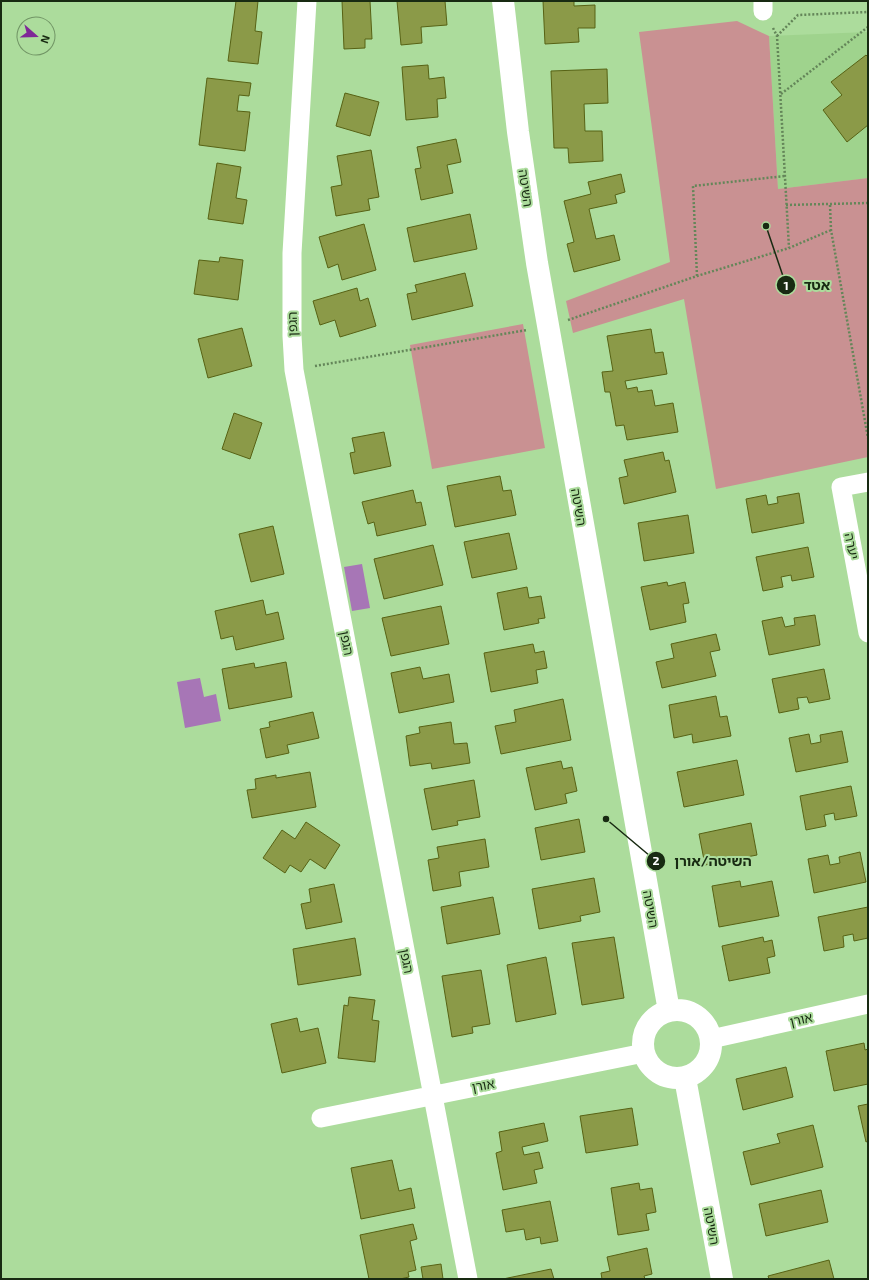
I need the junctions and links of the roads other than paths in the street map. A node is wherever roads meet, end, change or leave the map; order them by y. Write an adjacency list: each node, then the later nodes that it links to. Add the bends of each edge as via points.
1 (307, 1): 10 (street, הגפן, via 292,253 294,370)
2 (503, 1): 6 (street, השיטה, via 537,263)
3 (868, 482): 4 (street, יערה, via 841,487)
4 (868, 633)
5 (868, 1004): 7 (street, אורן)
6 (669, 1011): 7 (street, via 682,1010 695,1015 705,1024); 8 (street, via 657,1016 648,1026 643,1039)
7 (711, 1039): 9 (street, via 711,1049 706,1062 697,1072)
8 (644, 1053): 9 (street, via 649,1065 659,1074); 10 (street, אורן)
9 (685, 1078): 13 (street, השיטה)
10 (433, 1095): 11 (street, אורן); 12 (street, הגפן)
11 (321, 1118)
12 (468, 1279)
13 (722, 1279)

